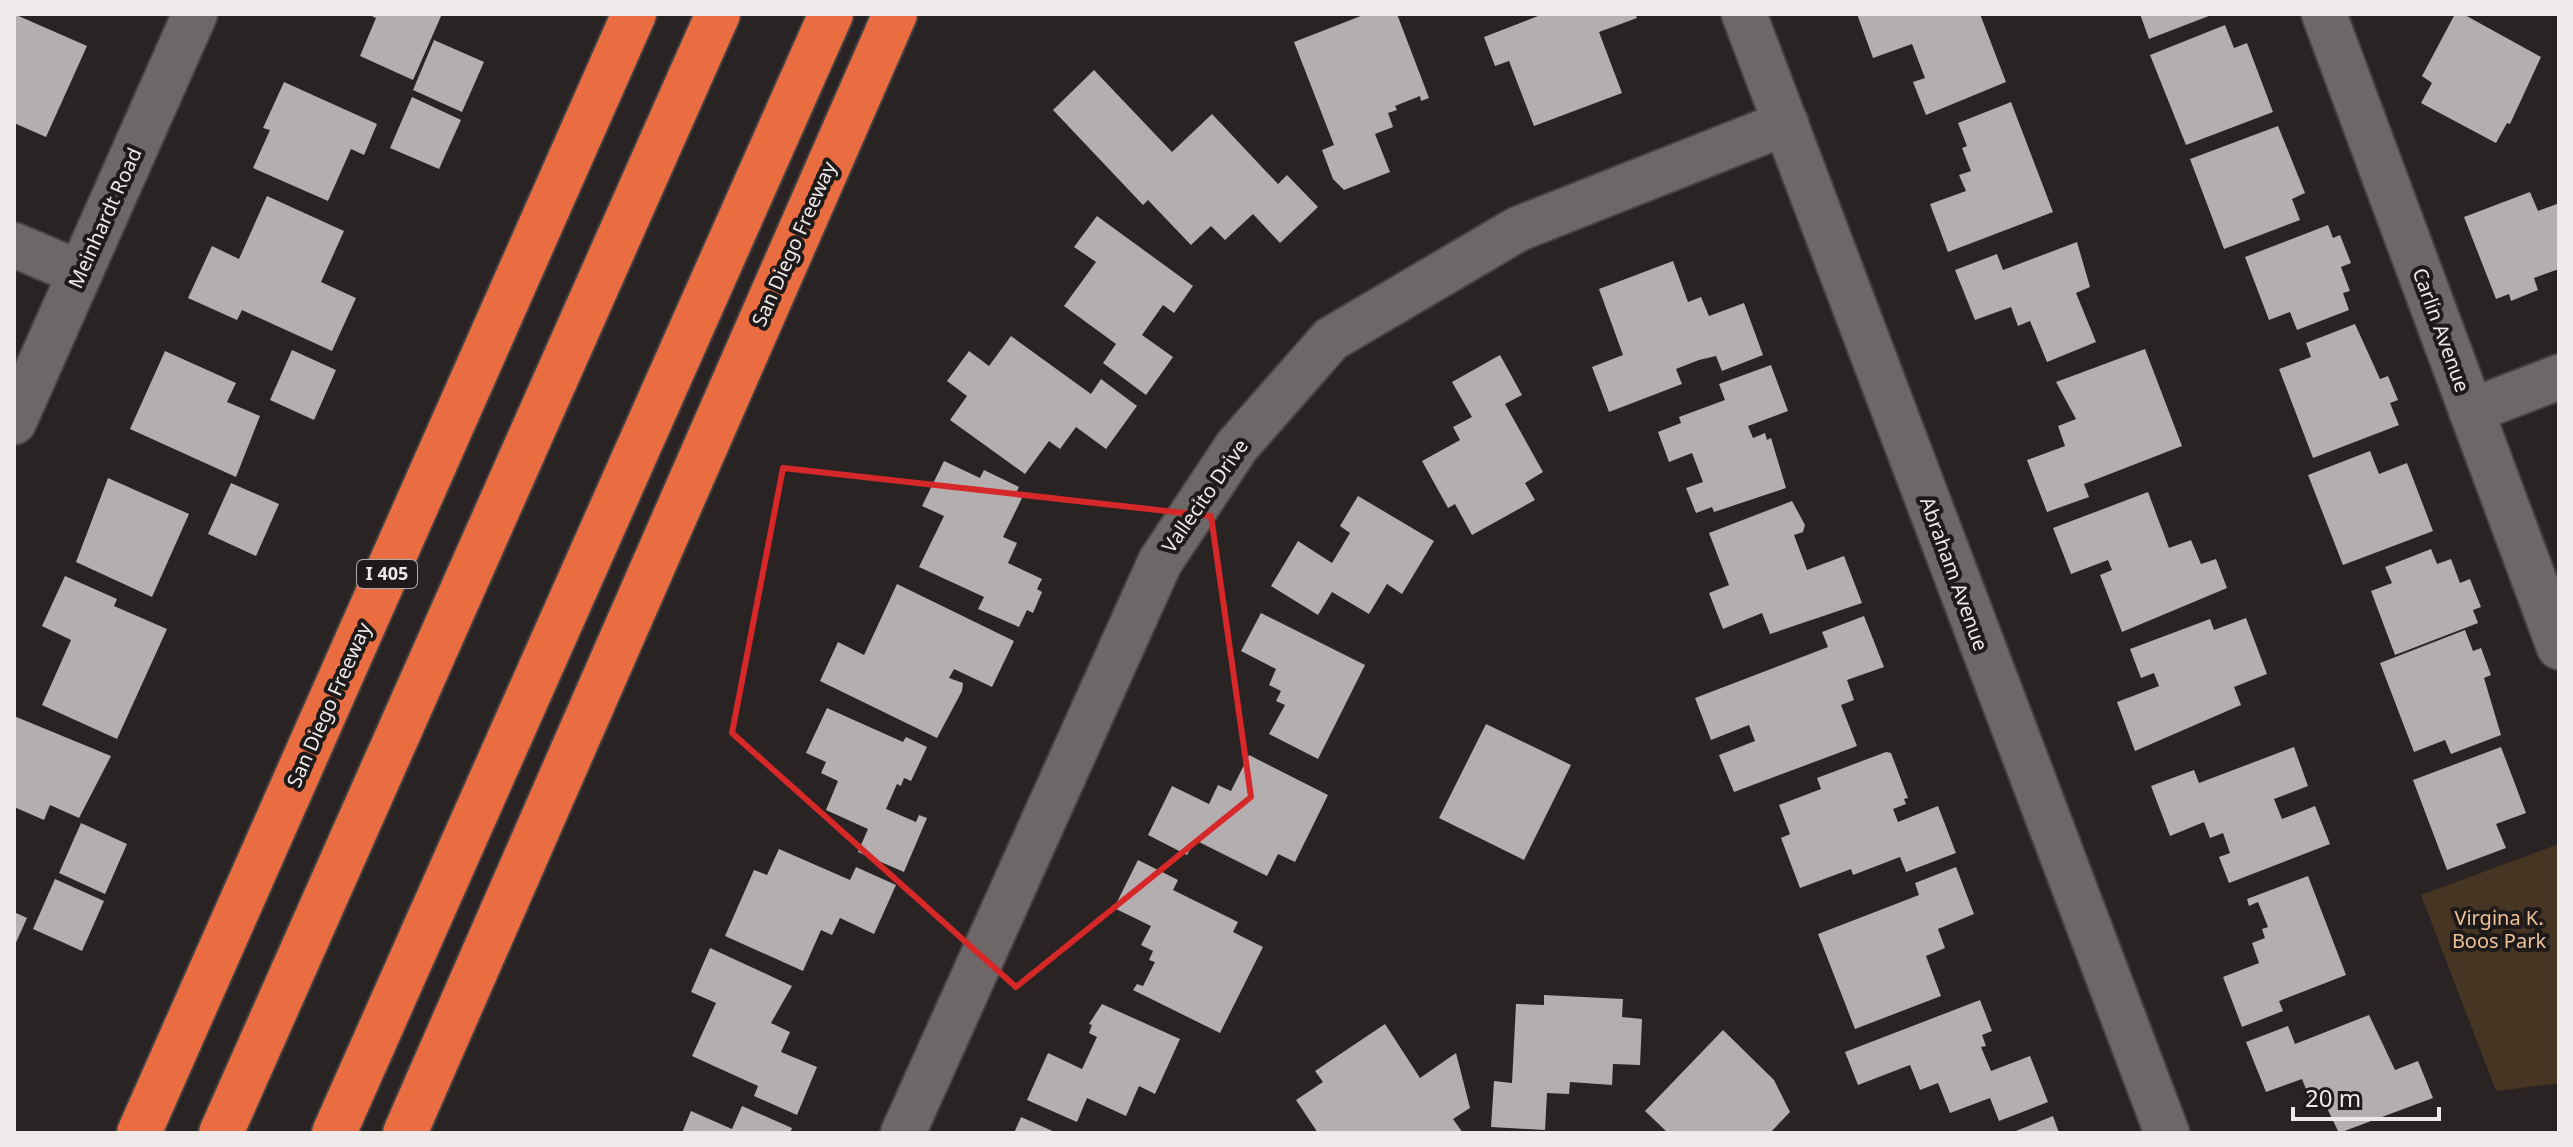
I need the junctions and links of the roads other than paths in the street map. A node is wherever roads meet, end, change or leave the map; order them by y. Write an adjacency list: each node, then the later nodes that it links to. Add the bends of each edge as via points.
1 (195, 14): 10 (street, Meinhardt Road)
2 (634, 14): 15 (highway, San Diego Freeway / I 405)
3 (718, 14): 16 (highway)
4 (831, 14): 17 (highway)
5 (895, 14): 18 (highway, San Diego Freeway)
6 (1744, 14): 8 (street, Abraham Avenue)
7 (2324, 14): 12 (street, Carlin Avenue)
8 (1786, 123): 19 (street, Vallecito Drive, via 1518,229 1331,339 1237,446 1160,562); 20 (street, Abraham Avenue)
9 (14, 245): 10 (street)
10 (80, 273): 13 (street, Meinhardt Road)
11 (2559, 377): 12 (street)
12 (2471, 411): 14 (street, Carlin Avenue)
13 (14, 422)
14 (2559, 647)
15 (139, 1133)
16 (221, 1133)
17 (334, 1133)
18 (405, 1133)
19 (903, 1133)
20 (2167, 1133)

